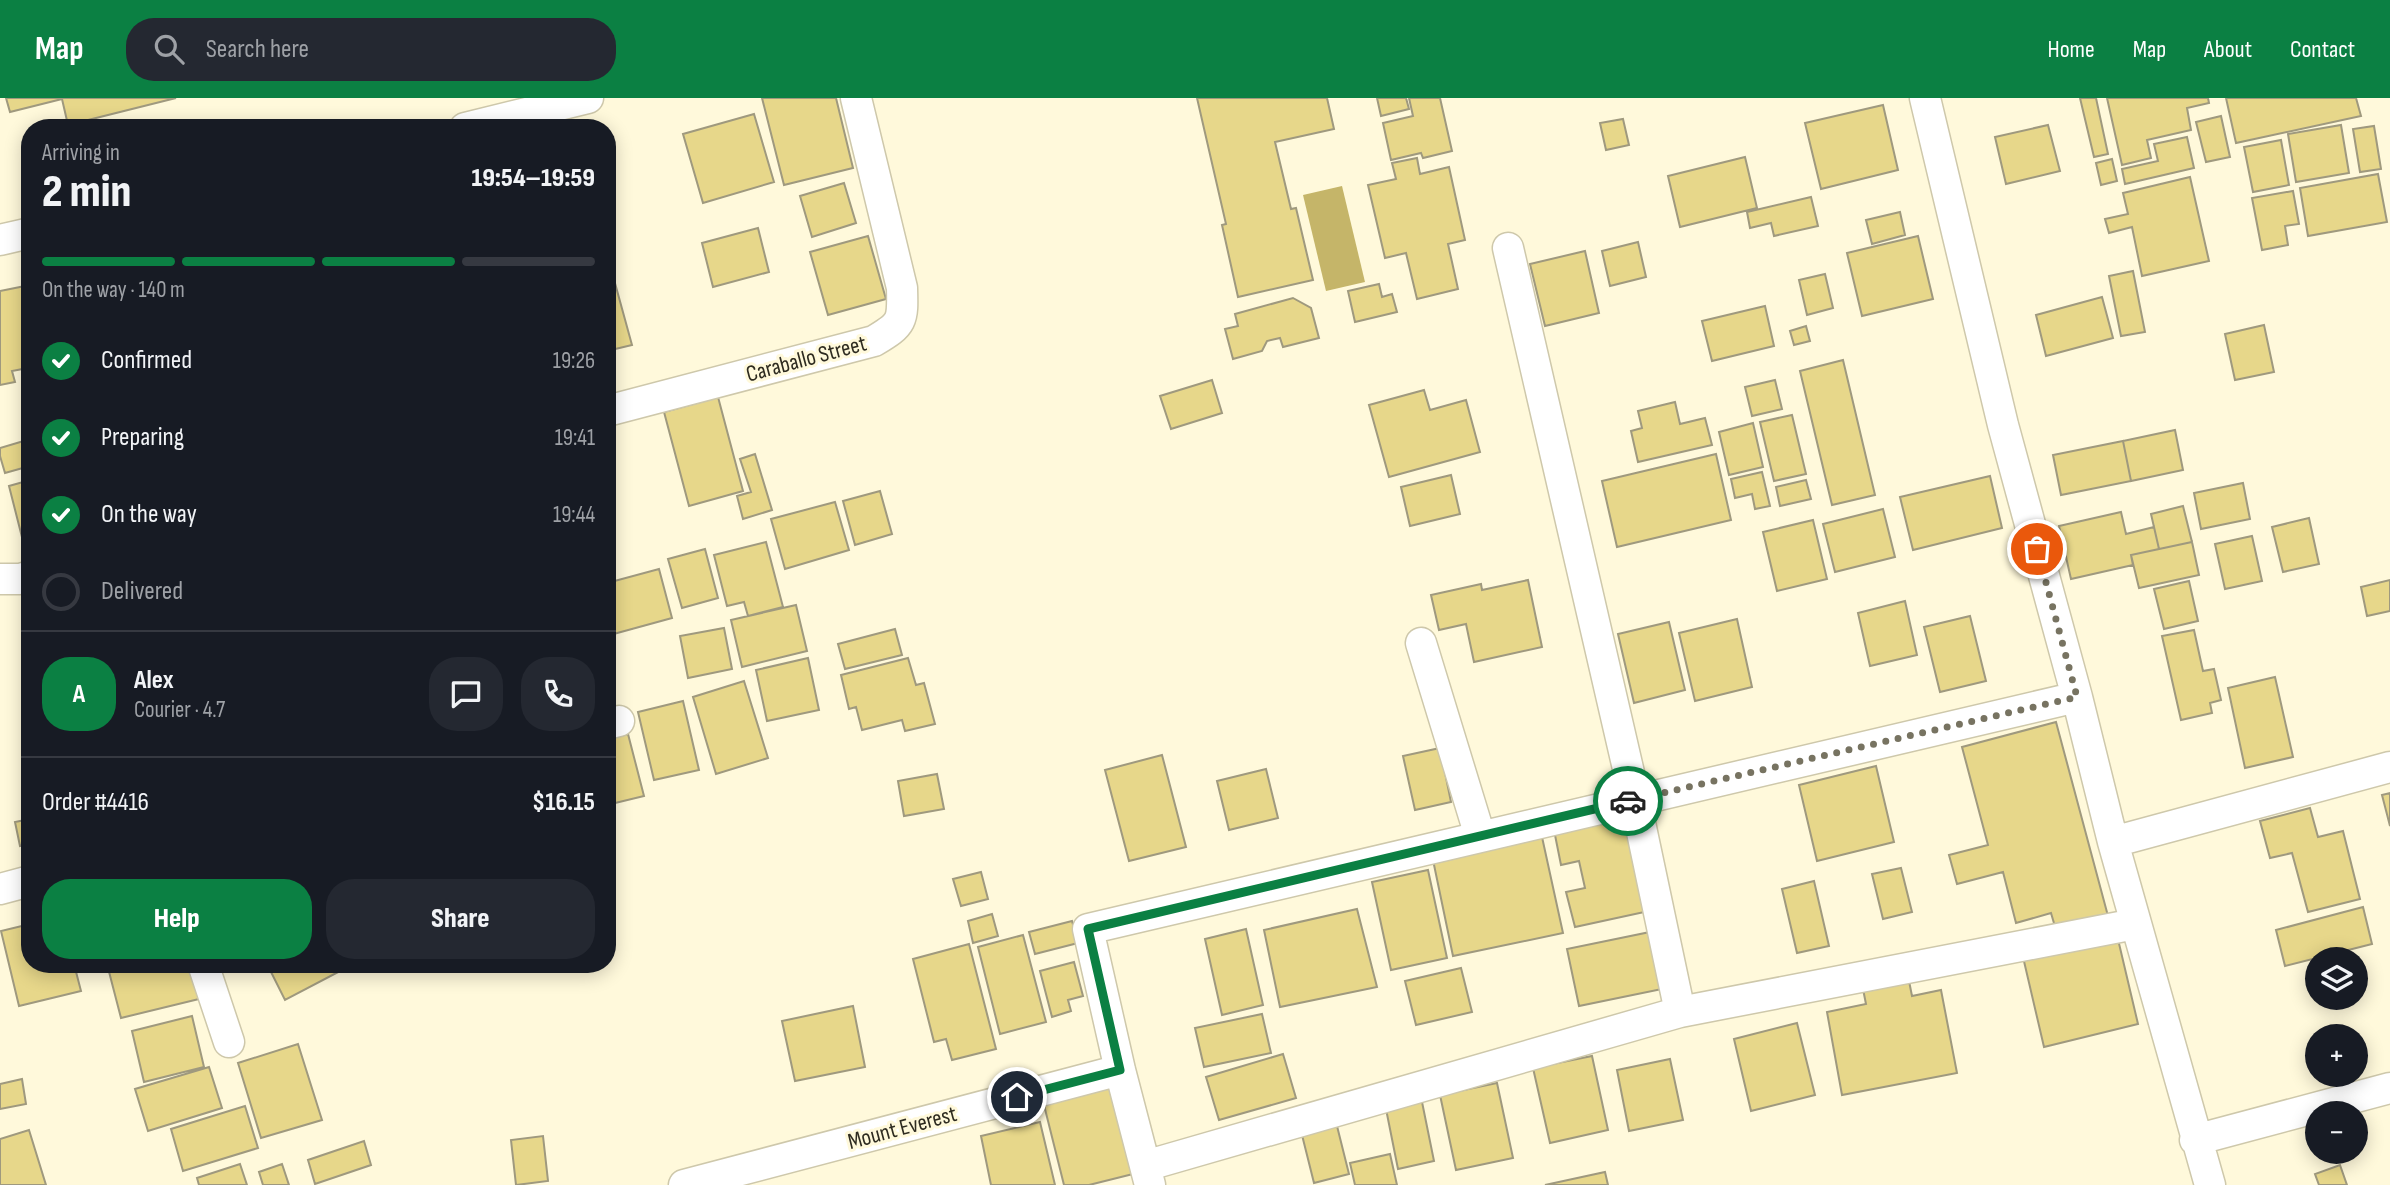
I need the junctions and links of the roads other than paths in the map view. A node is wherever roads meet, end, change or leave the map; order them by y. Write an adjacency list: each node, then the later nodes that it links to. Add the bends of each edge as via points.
1 (587, 98): 4 (street)
2 (856, 98): 8 (street, Caraballo Street, via 902,288 902,315 894,330 874,341)
3 (1925, 98): 12 (street, via 2003,425)
4 (502, 119)
5 (21, 235): 6 (street)
6 (0, 240)
7 (1508, 248): 14 (street)
8 (616, 409)
9 (0, 579): 10 (street)
10 (21, 579)
11 (1421, 643): 15 (street)
12 (2077, 697): 14 (street); 16 (street)
13 (2390, 766): 16 (street)
14 (1635, 799): 15 (street); 21 (street)
15 (1480, 836): 23 (street, via 1088,929)
16 (2113, 842): 19 (street)
17 (21, 883): 18 (street)
18 (0, 889)
19 (2135, 924): 21 (street); 25 (street)
20 (206, 973): 22 (street)
21 (1680, 1012): 26 (street)
22 (229, 1042)
23 (1120, 1070): 26 (street); 27 (street, Mount Everest)
24 (2390, 1088): 25 (street)
25 (2195, 1140): 28 (street)
26 (1147, 1176)
27 (684, 1185)
28 (2210, 1185)

